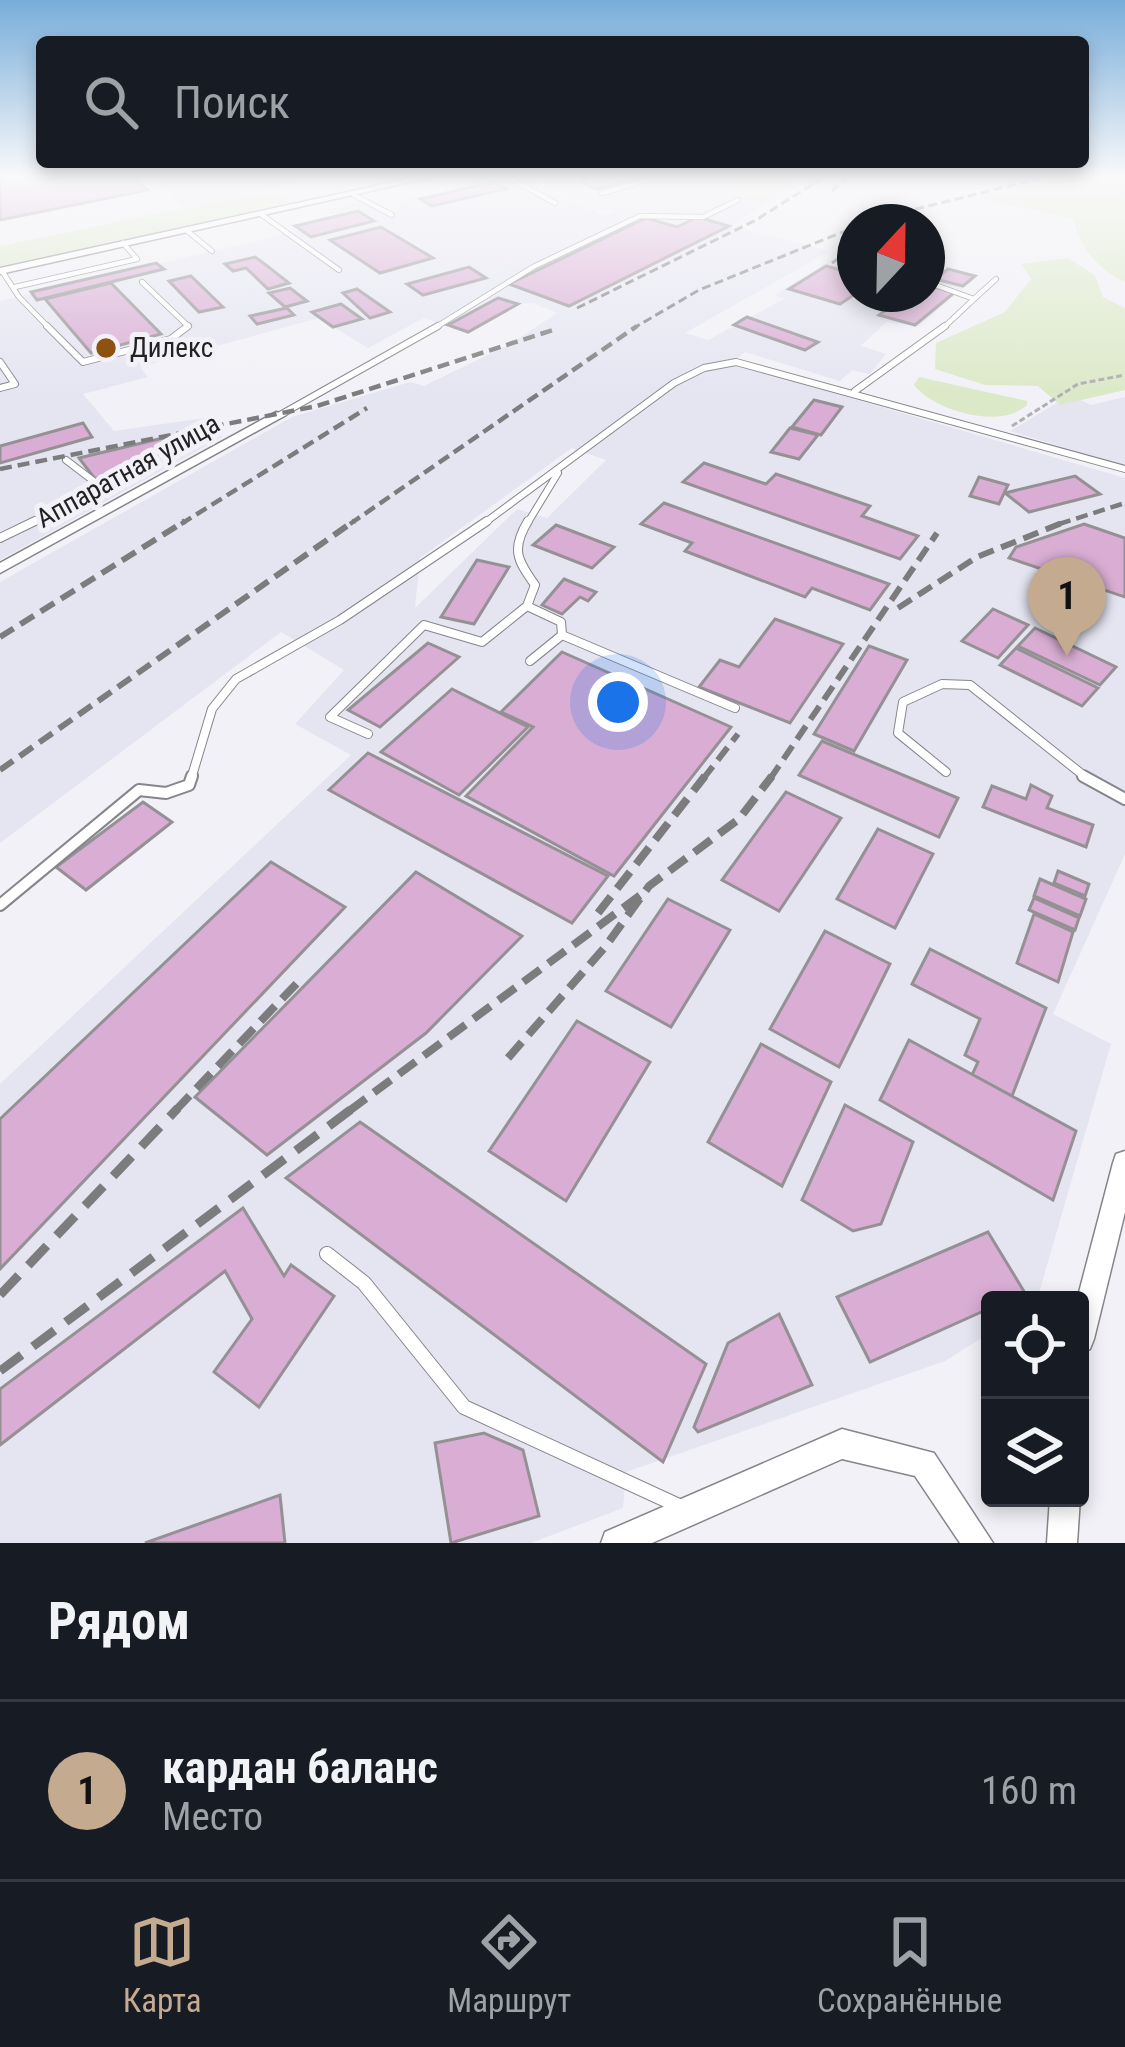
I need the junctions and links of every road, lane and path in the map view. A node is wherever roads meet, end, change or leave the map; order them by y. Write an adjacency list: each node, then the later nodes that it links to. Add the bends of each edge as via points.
1 (97, 249): 8 (street)
2 (128, 249): 11 (lane, via 137,259)
3 (210, 249): 6 (lane)
4 (310, 249): 7 (lane)
5 (571, 249): 18 (lane)
6 (212, 251)
7 (339, 270)
8 (1, 271): 11 (lane)
9 (996, 278): 13 (lane)
10 (142, 282): 11 (lane, via 188,326 171,340 83,362)
11 (15, 287)
12 (945, 289): 13 (lane)
13 (974, 299): 17 (lane)
14 (0, 362): 16 (lane, via 15,384)
15 (1125, 375): 19 (path, via 1078,384)
16 (0, 388)
17 (855, 391): 19 (lane); 22 (lane, via 754,363 707,364)
18 (280, 415): 24 (street, Аппаратная улица)
19 (1002, 432): 21 (lane)
20 (67, 460): 23 (lane, via 104,489)
21 (1125, 469)
22 (558, 473): 25 (lane, via 517,540 516,559 535,585); 32 (lane, via 333,625 252,668 219,694 189,785 139,790)
23 (0, 538)
24 (0, 569)
25 (526, 606): 26 (lane, via 561,622); 29 (lane, via 482,642 424,625 330,716)
26 (562, 635): 27 (lane); 28 (lane)
27 (530, 662)
28 (735, 708)
29 (368, 734)
30 (946, 772): 31 (lane, via 898,733 903,702 942,683 970,685 1077,773)
31 (1125, 800)
32 (0, 905)
33 (1125, 1163): 34 (street)
34 (1119, 1215): 36 (street)
35 (327, 1254): 38 (lane, via 364,1283 464,1407)
36 (1089, 1310)
37 (1064, 1507): 41 (street)
38 (689, 1511): 39 (street); 40 (street, via 842,1444 924,1463)
39 (616, 1543)
40 (978, 1543)
41 (1062, 1543)

